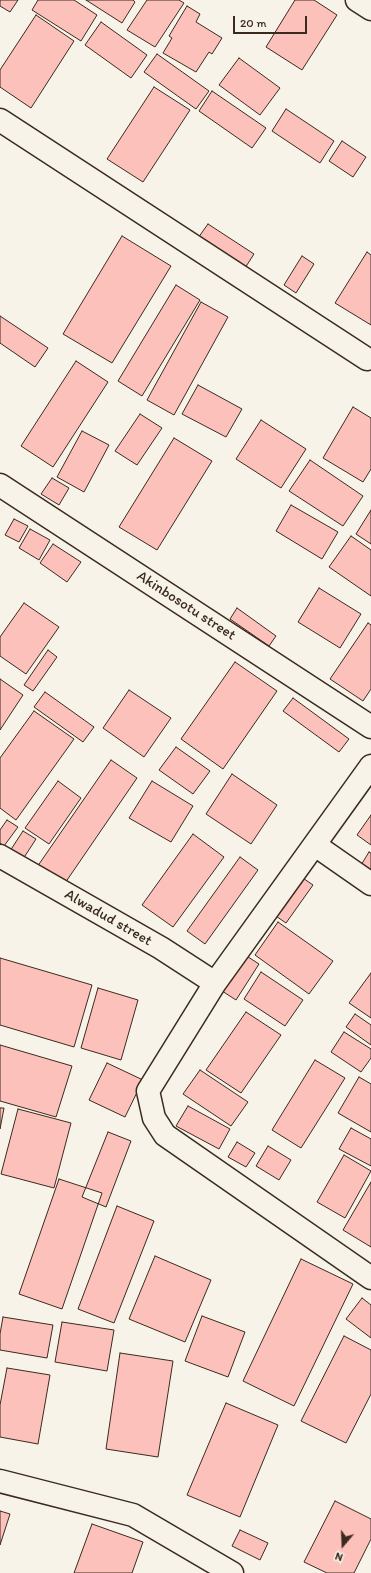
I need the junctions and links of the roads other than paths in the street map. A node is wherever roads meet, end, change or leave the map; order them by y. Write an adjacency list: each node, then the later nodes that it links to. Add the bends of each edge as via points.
1 (357, 0): 2 (street)
2 (371, 9)
3 (0, 120): 4 (street)
4 (367, 359)
5 (0, 485): 6 (street, Akinbosotu street)
6 (371, 727)
7 (371, 766): 8 (street)
8 (314, 845): 10 (street); 11 (street)
9 (1, 860): 11 (street, Alwadud street, via 160,948)
10 (371, 884)
11 (215, 983): 12 (street, via 148,1091 154,1118 165,1135)
12 (371, 1278)
13 (0, 1481): 14 (street, via 133,1515)
14 (232, 1573)

